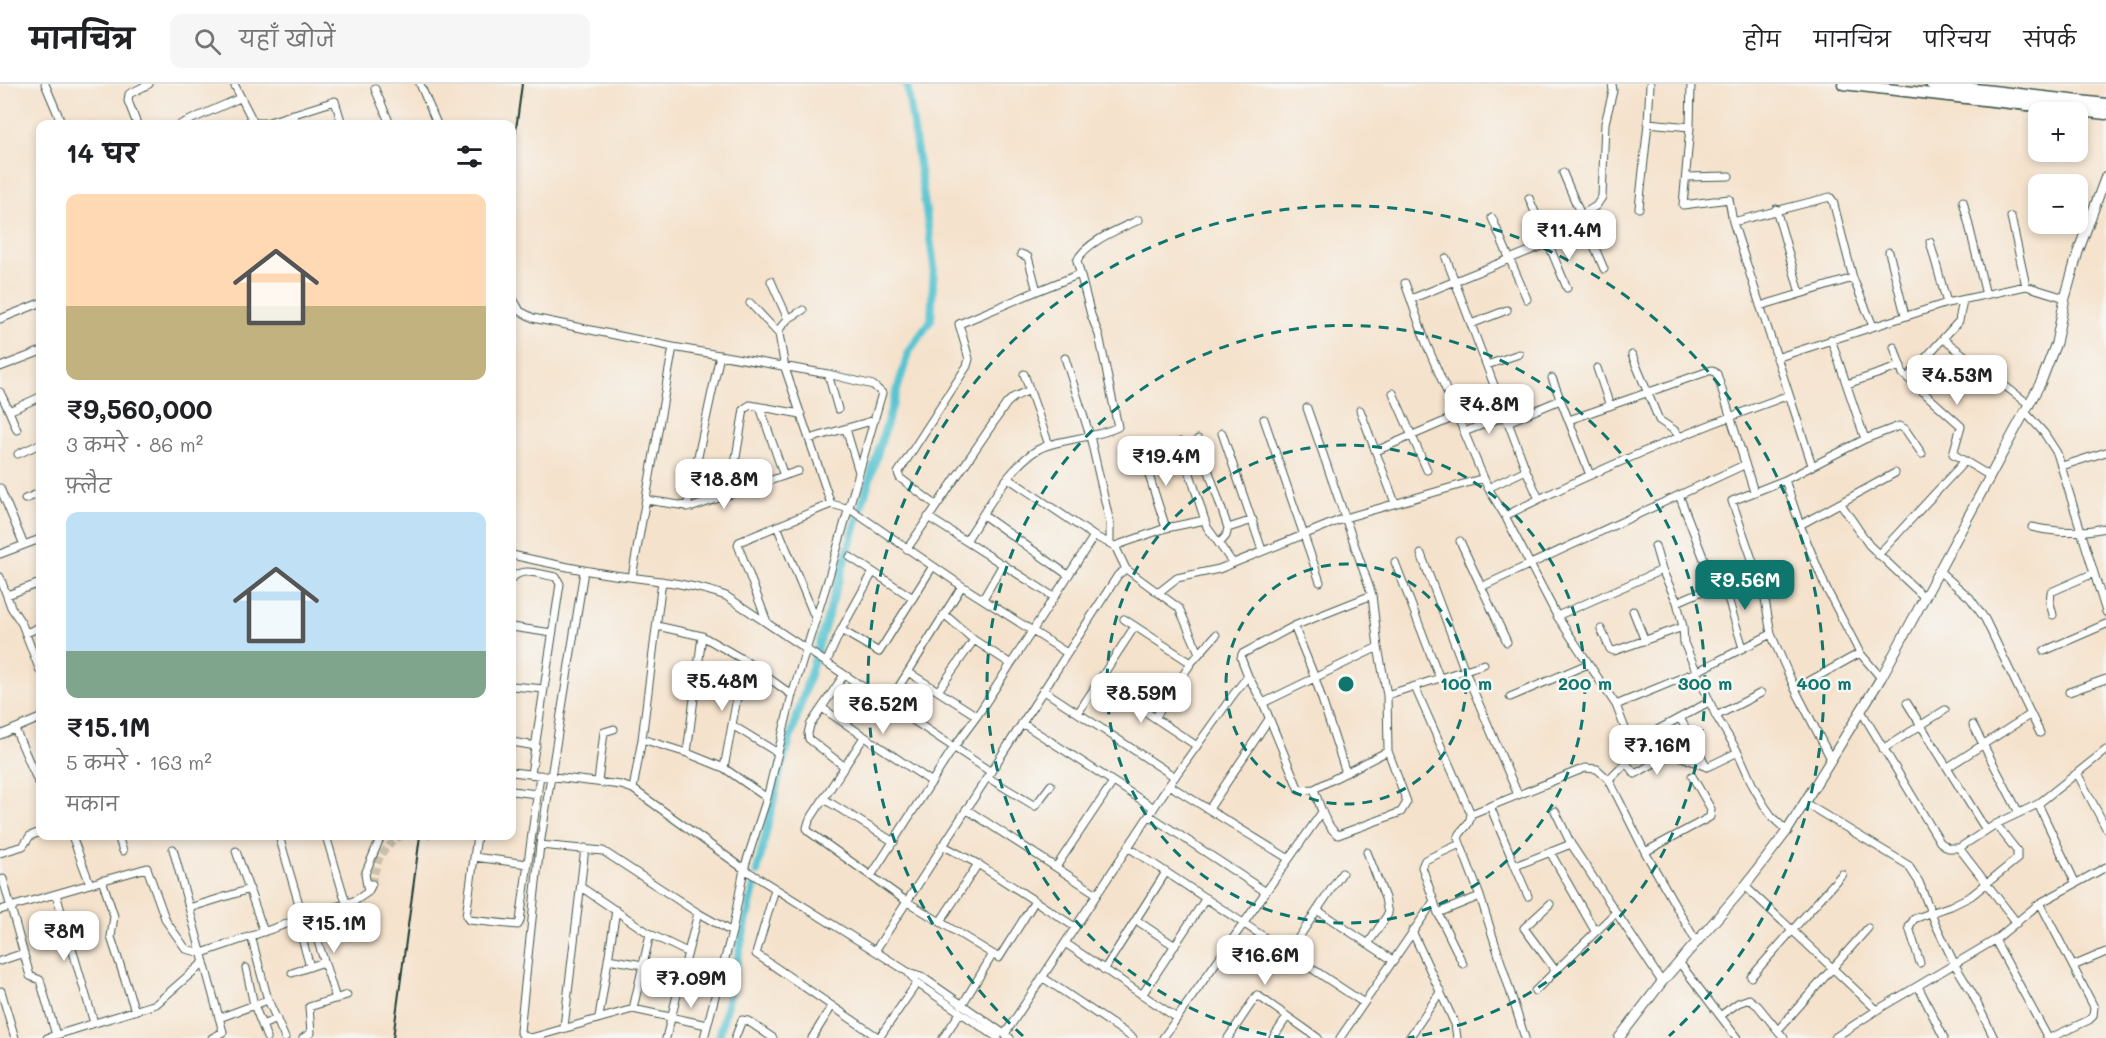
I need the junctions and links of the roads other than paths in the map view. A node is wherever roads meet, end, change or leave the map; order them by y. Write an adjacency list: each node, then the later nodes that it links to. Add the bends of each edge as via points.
1 (45, 84): 17 (street)
2 (149, 84): 18 (street, via 129,94)
3 (234, 84): 13 (street)
4 (420, 84): 25 (street)
5 (1612, 84): 36 (street, via 1605,123 1602,197 1596,206)
6 (1650, 84): 26 (street)
7 (1691, 84): 27 (street)
8 (1843, 84): 16 (main road)
9 (1931, 84): 10 (main road)
10 (1963, 86): 12 (main road)
11 (375, 89): 24 (street)
12 (2014, 89): 14 (main road)
13 (240, 98): 19 (street); 20 (street)
14 (2106, 104)
15 (292, 114): 21 (street); 22 (street); 23 (street, via 335,101)
16 (2106, 114)
17 (60, 120)
18 (135, 120)
19 (190, 120)
20 (252, 120)
21 (276, 120)
22 (294, 120)
23 (341, 120)
24 (388, 120)
25 (435, 120)
26 (1648, 123): 27 (street); 34 (street)
27 (1690, 127): 31 (street)
28 (1563, 173): 36 (street)
29 (1729, 176): 31 (street)
30 (2106, 176): 59 (street)
31 (1686, 177): 40 (street, via 1683,205 1730,199)
32 (1529, 198): 43 (street)
33 (1963, 201): 58 (street)
34 (1639, 208)
35 (1776, 209): 40 (street); 50 (street, via 1830,197); 57 (street)
36 (1581, 214): 41 (street)
37 (2011, 217): 54 (street)
38 (1492, 218): 47 (street)
39 (1139, 220): 49 (street, via 1102,237 1080,255)
40 (1732, 222): 67 (street)
41 (1585, 227): 43 (street); 48 (street)
42 (1930, 242): 64 (street)
43 (1549, 243): 47 (street); 55 (street)
44 (1889, 252): 70 (street)
45 (1021, 254): 56 (street, via 1028,257)
46 (1446, 258): 52 (street)
47 (1510, 259): 52 (street); 61 (street)
48 (1604, 269)
49 (1080, 274): 56 (street); 122 (street, via 1098,329 1119,424)
50 (1853, 278): 57 (street); 74 (street)
51 (771, 281): 72 (street)
52 (1455, 281): 60 (street); 73 (street)
53 (1405, 283): 60 (street)
54 (2026, 286): 58 (street); 59 (street)
55 (1567, 288)
56 (1037, 291): 162 (street, via 959,324 968,366 898,473)
57 (1800, 294): 67 (street)
58 (1986, 295): 62 (street)
59 (2065, 298): 106 (street, via 2056,342)
60 (1411, 299): 111 (street)
61 (1527, 299)
62 (1963, 300): 64 (street); 77 (street, via 1959,321)
63 (750, 303): 75 (street)
64 (1947, 303): 70 (street)
65 (516, 304): 78 (street, via 529,317)
66 (36, 305): 71 (street)
67 (1760, 306): 85 (street)
68 (803, 310): 72 (street)
69 (1507, 310): 73 (street)
70 (1905, 315): 74 (street)
71 (0, 319)
72 (789, 320): 75 (street)
73 (1471, 324): 86 (street)
74 (1873, 326): 76 (street)
75 (779, 334): 89 (street)
76 (1832, 339): 85 (street); 95 (street)
77 (1943, 339): 93 (street); 106 (street)
78 (673, 347): 82 (street); 158 (street)
79 (1894, 347): 87 (street)
80 (36, 354): 88 (street)
81 (1519, 354): 86 (street)
82 (720, 355): 89 (street); 163 (street)
83 (1632, 355): 99 (street)
84 (1065, 358): 122 (street)
85 (1776, 358): 100 (street)
86 (1486, 365): 114 (street)
87 (1901, 366): 93 (street); 95 (street)
88 (0, 367)
89 (785, 368): 91 (street); 110 (street)
90 (1597, 368): 103 (street)
91 (828, 374): 107 (street); 115 (street, via 873,385 882,393)
92 (1024, 374): 96 (street)
93 (1908, 377): 135 (street, via 1961,426 1953,454)
94 (1552, 378): 102 (street)
95 (1847, 384): 125 (street)
96 (1030, 390): 128 (street); 162 (street, via 1007,403)
97 (0, 392): 109 (street)
98 (1393, 393): 121 (street)
99 (1647, 393): 103 (street); 112 (street, via 1712,370); 123 (street, via 1659,420)
100 (1789, 395): 112 (street); 137 (street)
101 (36, 399): 109 (street)
102 (1560, 400): 114 (street); 116 (street)
103 (1610, 406): 116 (street)
104 (760, 407): 110 (street); 145 (street); 154 (street, via 750,405 744,409)
105 (1307, 408): 168 (street)
106 (2028, 409): 138 (street); 146 (street)
107 (838, 410)
108 (1360, 410): 130 (street)
109 (9, 411): 118 (street)
110 (801, 414): 126 (street)
111 (1457, 416): 119 (street); 121 (street)
112 (1730, 416): 123 (street); 136 (street)
113 (1264, 419): 178 (street)
114 (1507, 419): 119 (street); 140 (street)
115 (874, 420): 117 (street); 143 (street)
116 (1569, 420): 144 (street)
117 (846, 429): 126 (street); 143 (street)
118 (17, 430)
119 (1464, 432): 148 (street)
120 (1222, 433): 170 (street)
121 (1412, 435): 130 (street); 139 (street)
122 (1090, 436): 128 (street); 183 (street)
123 (1680, 437): 144 (street)
124 (1198, 439): 174 (street)
125 (1865, 439): 134 (street, via 1899,426); 137 (street)
126 (809, 440): 160 (street)
127 (1180, 442): 169 (street)
128 (1049, 445): 147 (street, via 1028,455)
129 (36, 446): 132 (street)
130 (1376, 451): 159 (street)
131 (2106, 452): 138 (street)
132 (18, 453)
133 (1142, 454): 173 (street)
134 (1922, 454)
135 (1965, 461): 146 (street); 191 (street)
136 (1744, 465): 152 (street); 155 (street)
137 (1812, 465): 149 (street)
138 (2062, 466): 177 (street)
139 (1427, 470)
140 (1526, 470): 151 (street); 157 (street)
141 (798, 471): 145 (street)
142 (1895, 473): 161 (street)
143 (859, 474): 164 (street)
144 (1590, 475): 157 (street)
145 (784, 476): 154 (street)
146 (1990, 476): 203 (street)
147 (1008, 478): 165 (street); 179 (street)
148 (1484, 478): 151 (street); 159 (street)
149 (1785, 480): 152 (street); 171 (street)
150 (0, 488): 185 (street)
151 (1488, 488): 166 (street)
152 (1754, 492): 199 (street, via 1732,501)
153 (36, 495): 156 (street)
154 (730, 495): 163 (street)
155 (1679, 495): 197 (street); 214 (street)
156 (25, 499)
157 (1539, 499): 166 (street)
158 (646, 500): 163 (street); 209 (street)
159 (1395, 502): 168 (street)
160 (831, 504): 164 (street); 172 (street)
161 (1841, 504): 171 (street); 191 (street)
162 (936, 505): 167 (street)
163 (687, 507)
164 (849, 509): 187 (street); 232 (street)
165 (983, 515): 181 (street); 207 (street)
166 (1506, 516): 197 (street)
167 (928, 517): 181 (street); 187 (street)
168 (1345, 518): 178 (street); 219 (street)
169 (1205, 520): 173 (street); 184 (street)
170 (1253, 520): 174 (street); 188 (street)
171 (1800, 525): 258 (street, via 1826,588)
172 (777, 526): 232 (street); 233 (street, via 738,545)
173 (1166, 528): 183 (street)
174 (1228, 528): 184 (street)
175 (2032, 528): 177 (street)
176 (2106, 528): 177 (street)
177 (2082, 532): 206 (street)
178 (1305, 534): 188 (street); 211 (street)
179 (1094, 536): 183 (street); 207 (street)
180 (36, 540): 185 (street)
181 (966, 541): 196 (street)
182 (1460, 541): 216 (street)
183 (1112, 544): 200 (street)
184 (1219, 544): 194 (street)
185 (24, 545): 189 (street)
186 (1655, 546): 201 (street)
187 (907, 549): 198 (street)
188 (1262, 550): 194 (street)
189 (0, 554)
190 (1421, 554): 266 (street)
191 (1878, 555): 222 (street)
192 (516, 556): 202 (street)
193 (850, 557): 204 (street)
194 (1232, 562): 217 (street, via 1219,569 1177,578)
195 (1395, 562): 272 (street)
196 (1003, 564): 220 (street); 224 (street)
197 (1530, 565): 216 (street); 230 (street)
198 (933, 566): 215 (street); 221 (street)
199 (1756, 568): 212 (street); 246 (street)
200 (1126, 569): 217 (street); 256 (street, via 1118,575)
201 (1662, 570): 225 (street); 230 (street)
202 (584, 571): 209 (street); 338 (street)
203 (1939, 571): 222 (street); 296 (street, via 1982,613)
204 (873, 572): 221 (street); 242 (street)
205 (516, 573): 245 (street, via 559,580)
206 (2094, 573): 223 (street); 229 (street, via 2051,592)
207 (1068, 575): 220 (street)
208 (0, 577): 218 (street)
209 (632, 578): 210 (street)
210 (662, 580): 233 (street, via 726,596); 235 (street)
211 (1320, 582)
212 (1723, 582): 214 (street); 253 (street)
213 (36, 584): 218 (street)
214 (1714, 585): 225 (street)
215 (962, 586): 224 (street); 228 (street)
216 (1481, 587): 251 (street)
217 (1158, 593): 257 (street, via 1179,608)
218 (7, 595): 244 (street)
219 (1372, 595): 237 (street); 252 (street)
220 (1054, 597): 243 (street)
221 (913, 598): 242 (street, via 879,652)
222 (1925, 598): 273 (street)
223 (2104, 598): 227 (street)
224 (983, 599): 243 (street)
225 (1677, 602): 238 (street)
226 (1633, 611): 250 (street)
227 (2106, 612)
228 (944, 614): 249 (street); 267 (street)
229 (2053, 615)
230 (1557, 616): 265 (street)
231 (1124, 619): 236 (street)
232 (816, 620): 254 (street)
233 (767, 622): 254 (street)
234 (2106, 624): 255 (street)
235 (657, 626): 248 (street); 312 (street)
236 (1135, 626): 262 (street); 275 (street)
237 (1294, 626): 270 (street, via 1242,654); 271 (street)
238 (1683, 627): 250 (street); 268 (street, via 1684,643)
239 (516, 628): 245 (street)
240 (36, 629): 244 (street)
241 (1601, 629): 250 (street, via 1612,651)
242 (841, 630): 261 (street)
243 (1033, 631): 256 (street); 263 (street)
244 (26, 633): 259 (street)
245 (552, 633): 278 (street)
246 (1771, 634): 253 (street); 279 (street)
247 (1216, 635): 257 (street)
248 (702, 636): 260 (street); 323 (street)
249 (974, 640): 263 (street); 281 (street)
250 (1645, 641)
251 (1507, 642)
252 (1378, 647): 271 (street); 285 (street)
253 (1743, 648): 268 (street)
254 (807, 650): 261 (street); 284 (street)
255 (2044, 651)
256 (1067, 653): 280 (street)
257 (1199, 653): 262 (street)
258 (1860, 653): 273 (street); 279 (street)
259 (36, 660)
260 (744, 660): 284 (street); 304 (street)
261 (825, 663): 269 (street)
262 (1191, 663): 299 (street)
263 (1011, 664): 297 (street)
264 (1484, 664): 266 (street)
265 (1588, 664): 286 (street); 291 (street)
266 (1465, 671): 272 (street); 350 (street)
267 (908, 672): 281 (street); 290 (street)
268 (1696, 672): 287 (street); 291 (street)
269 (844, 675): 290 (street); 292 (street)
270 (1248, 676): 288 (street); 316 (street)
271 (1315, 678): 288 (street); 332 (street)
272 (1440, 678): 277 (street)
273 (1881, 678): 294 (street)
274 (2106, 679): 282 (street)
275 (1099, 681): 295 (street); 299 (street)
276 (516, 686): 278 (street)
277 (1415, 687): 285 (street); 362 (street)
278 (544, 689): 315 (street)
279 (1795, 689): 325 (street)
280 (1043, 690): 295 (street); 303 (street)
281 (938, 691): 297 (street)
282 (2069, 692)
283 (1761, 693): 298 (street)
284 (792, 694): 324 (street)
285 (1387, 695): 321 (street)
286 (1510, 697)
287 (1709, 702): 298 (street); 300 (street)
288 (1263, 703): 301 (street)
289 (1907, 703): 306 (street)
290 (888, 704): 318 (street)
291 (1616, 705): 314 (street)
292 (822, 708): 311 (street); 327 (street, via 810,725 809,739)
293 (1945, 710): 306 (street)
294 (1861, 711): 319 (street); 325 (street)
295 (1078, 713): 339 (street)
296 (2031, 714): 309 (street); 317 (street)
297 (977, 716): 318 (street)
298 (1716, 716): 322 (street)
299 (1155, 718): 316 (street)
300 (1680, 718): 314 (street); 328 (street)
301 (1269, 719): 347 (street, via 1299,790); 358 (street)
302 (36, 720): 307 (street)
303 (1022, 723): 334 (street); 343 (street)
304 (732, 725): 324 (street); 330 (street)
305 (1973, 725): 317 (street)
306 (1922, 726): 319 (street); 329 (street)
307 (15, 729): 310 (street); 337 (street)
308 (614, 729): 341 (street, via 604,732)
309 (2040, 733)
310 (0, 735)
311 (864, 737): 327 (street); 342 (street)
312 (642, 738): 323 (street); 346 (street)
313 (516, 743): 315 (street)
314 (1630, 744): 326 (street)
315 (536, 746): 335 (street)
316 (1197, 746): 339 (street)
317 (1984, 746): 329 (street); 361 (street)
318 (954, 747): 334 (street); 342 (street)
319 (1883, 750): 382 (street, via 1940,842 1948,848)
320 (2106, 750): 333 (street)
321 (1388, 751): 332 (street); 360 (street, via 1407,802 1401,812 1338,835)
322 (1738, 752): 328 (street); 367 (street, via 1764,805)
323 (687, 753): 330 (street)
324 (778, 753): 351 (street)
325 (1832, 759): 353 (street)
326 (1626, 763): 328 (street, via 1635,774 1672,753); 340 (street)
327 (845, 767): 352 (street)
328 (1707, 767)
329 (1948, 767): 366 (street)
330 (724, 768): 351 (street)
331 (516, 772): 335 (street)
332 (1346, 773): 347 (street)
333 (2077, 773): 354 (street); 365 (street)
334 (989, 774): 345 (street, via 1035,806); 357 (street)
335 (536, 775): 338 (street); 349 (street)
336 (1692, 776): 388 (street, via 1712,809 1710,817)
337 (36, 777)
338 (551, 777): 341 (street); 378 (street)
339 (1175, 777): 344 (street)
340 (1609, 780): 350 (street, via 1598,769 1585,768); 388 (street)
341 (598, 782): 346 (street)
342 (932, 782): 375 (street)
343 (1113, 782): 356 (street); 395 (street)
344 (1169, 784): 356 (street); 358 (street)
345 (1051, 785)
346 (633, 789): 397 (street)
347 (1314, 789): 360 (street)
348 (516, 791): 349 (street)
349 (537, 794): 392 (street)
350 (1518, 795): 355 (street)
351 (766, 798): 397 (street)
352 (824, 799): 375 (street); 401 (street, via 809,821 808,831)
353 (1805, 803): 367 (street); 431 (street, via 1902,859 1915,873)
354 (2038, 804): 361 (street); 404 (street)
355 (1490, 806): 362 (street); 394 (street)
356 (1154, 808): 363 (street)
357 (966, 809): 379 (street); 395 (street)
358 (1209, 809): 391 (street)
359 (1555, 811): 377 (street)
360 (1322, 812): 391 (street)
361 (2019, 813): 364 (street)
362 (1471, 814): 376 (street, via 1468,826 1459,835)
363 (1149, 815): 380 (street); 411 (street)
364 (1996, 824): 366 (street); 406 (street, via 2018,855)
365 (2106, 828)
366 (1986, 830): 382 (street)
367 (1786, 831): 407 (street)
368 (36, 834): 389 (street, via 23,846)
369 (74, 840): 405 (street)
370 (119, 840): 384 (street)
371 (281, 840): 432 (street)
372 (327, 840): 420 (street)
373 (379, 840): 420 (street, via 365,874 370,888)
374 (476, 840): 390 (street)
375 (894, 842): 401 (street)
376 (1460, 844): 414 (street); 419 (street, via 1422,863)
377 (1571, 844): 387 (street); 428 (street)
378 (540, 845): 381 (street); 506 (street, via 520,1031 531,1038)
379 (942, 845): 393 (street); 417 (street)
380 (1128, 847): 398 (street); 413 (street)
381 (585, 848): 408 (street); 429 (street, via 603,850)
382 (1959, 848): 406 (street)
383 (173, 849): 424 (street)
384 (123, 851)
385 (236, 851): 410 (street)
386 (1366, 852): 449 (street, via 1388,914)
387 (1550, 852): 394 (street); 440 (street)
388 (1645, 852): 448 (street)
389 (0, 853)
390 (474, 857): 392 (street); 392 (street, via 466,916 469,920 518,924)
391 (1289, 859): 411 (street)
392 (528, 864)
393 (978, 864): 418 (street); 434 (street)
394 (1515, 866): 415 (street)
395 (1056, 867): 413 (street)
396 (2106, 867): 404 (street)
397 (744, 869): 409 (street); 443 (street)
398 (1166, 872): 416 (street); 433 (street)
399 (1341, 873): 427 (street)
400 (1842, 874): 441 (street)
401 (871, 876): 417 (street)
402 (3, 879): 423 (street)
403 (102, 880): 405 (street); 456 (street, via 147,868 169,927 186,950); 494 (street, via 114,916 111,937)
404 (2075, 882): 421 (street)
405 (90, 884): 412 (street)
406 (1987, 884): 431 (street, via 1965,900); 436 (street)
407 (1745, 886): 441 (street); 448 (street)
408 (581, 887): 426 (street); 506 (street)
409 (775, 889): 451 (street); 491 (street, via 756,954)
410 (250, 890): 424 (street); 442 (street)
411 (1266, 892): 435 (street)
412 (56, 894): 423 (street); 503 (street)
413 (1097, 894): 437 (street)
414 (1480, 896): 430 (street); 532 (street)
415 (1528, 896)
416 (1206, 898): 435 (street); 450 (street)
417 (906, 901): 434 (street); 451 (street)
418 (1035, 901): 437 (street); 457 (street, via 999,958)
419 (1434, 901): 430 (street); 439 (street)
420 (346, 903): 432 (street)
421 (2040, 903): 436 (street); 468 (street)
422 (1550, 904): 473 (street, via 1524,928)
423 (10, 907): 425 (street); 455 (street)
424 (189, 908): 456 (street)
425 (0, 910)
426 (616, 910): 444 (street); 458 (street)
427 (1317, 910): 449 (street); 453 (street)
428 (1616, 912): 440 (street); 478 (street)
429 (698, 913): 443 (street); 452 (street)
430 (1438, 913): 465 (street)
431 (1932, 913): 464 (street, via 1914,920 1909,927); 467 (street)
432 (303, 918): 442 (street); 462 (street); 469 (street)
433 (1136, 920): 450 (street); 472 (street)
434 (940, 922): 457 (street)
435 (1244, 923): 453 (street); 501 (street)
436 (2017, 923): 446 (street)
437 (1075, 927): 447 (street)
438 (1868, 928): 471 (street)
439 (1412, 931): 460 (street); 483 (street)
440 (1595, 931): 473 (street)
441 (1792, 931): 471 (street); 477 (street)
442 (264, 932): 445 (street)
443 (732, 932): 505 (street)
444 (650, 934): 452 (street); 466 (street)
445 (251, 936): 456 (street); 487 (street)
446 (1995, 940): 467 (street); 539 (street)
447 (1065, 943): 472 (street); 476 (street)
448 (1697, 943): 463 (street)
449 (1368, 944): 460 (street)
450 (1174, 946): 485 (street)
451 (875, 951): 474 (street)
452 (687, 952): 498 (street)
453 (1288, 952): 488 (street)
454 (2106, 952): 468 (street)
455 (24, 953): 459 (street); 508 (street, via 30,976 40,980)
456 (202, 953): 461 (street)
457 (993, 954): 490 (street)
458 (608, 959): 466 (street); 497 (street)
459 (0, 961)
460 (1394, 961): 488 (street)
461 (204, 962): 494 (street, via 161,1001); 500 (street)
462 (324, 962): 469 (street); 486 (street)
463 (1679, 962): 478 (street); 496 (street)
464 (1920, 963)
465 (1463, 964)
466 (643, 965): 492 (street)
467 (1955, 966): 480 (street); 538 (street)
468 (2073, 966): 539 (street, via 2094,1012 2089,1020)
469 (310, 967): 475 (street)
470 (246, 968): 489 (street)
471 (1833, 968): 493 (street); 507 (street)
472 (1104, 969): 485 (street)
473 (1556, 970): 482 (street)
474 (908, 972): 479 (street); 490 (street, via 921,976)
475 (292, 973)
476 (1042, 977): 510 (street); 524 (street)
477 (1751, 978)
478 (1662, 982): 533 (street)
479 (917, 983): 495 (street); 522 (street)
480 (1918, 986): 493 (street); 537 (street)
481 (1, 991): 511 (street)
482 (1535, 991)
483 (1441, 992): 530 (street); 531 (street, via 1455,1023)
484 (347, 995): 486 (street)
485 (1142, 995): 501 (street)
486 (336, 999): 516 (street, via 309,1007 310,1033)
487 (268, 1000): 489 (street); 502 (street)
488 (1364, 1003): 529 (street)
489 (254, 1005): 500 (street); 504 (street)
490 (962, 1005): 510 (street)
491 (832, 1006): 521 (street); 522 (street)
492 (633, 1009): 497 (street); 498 (street)
493 (1877, 1010): 536 (street)
494 (135, 1011): 503 (street)
495 (960, 1013): 510 (street); 523 (street)
496 (1720, 1016): 507 (street, via 1749,999); 534 (street)
497 (599, 1017): 506 (street)
498 (670, 1017): 505 (street); 517 (street)
499 (1287, 1017): 526 (street, via 1257,995); 527 (street); 528 (street)
500 (219, 1018): 509 (street)
501 (1177, 1018): 525 (street)
502 (277, 1019): 504 (street); 515 (street)
503 (94, 1023): 508 (street)
504 (262, 1025): 514 (street)
505 (707, 1025): 518 (street)
506 (564, 1027)
507 (1778, 1030): 535 (street)
508 (56, 1035): 512 (street)
509 (224, 1035): 513 (street)
510 (1004, 1037)
511 (15, 1038)
512 (47, 1038)
513 (212, 1038)
514 (267, 1038)
515 (285, 1038)
516 (303, 1038)
517 (666, 1038)
518 (704, 1038)
519 (735, 1038): 520 (street, via 742,1020)
520 (773, 1038)
521 (812, 1038)
522 (879, 1038)
523 (943, 1038)
524 (1133, 1038)
525 (1163, 1038)
526 (1228, 1038)
527 (1273, 1038)
528 (1318, 1038)
529 (1340, 1038)
530 (1409, 1038)
531 (1457, 1038)
532 (1525, 1038)
533 (1619, 1038)
534 (1737, 1038)
535 (1784, 1038)
536 (1834, 1038)
537 (1944, 1038)
538 (1994, 1038)
539 (2049, 1038)

